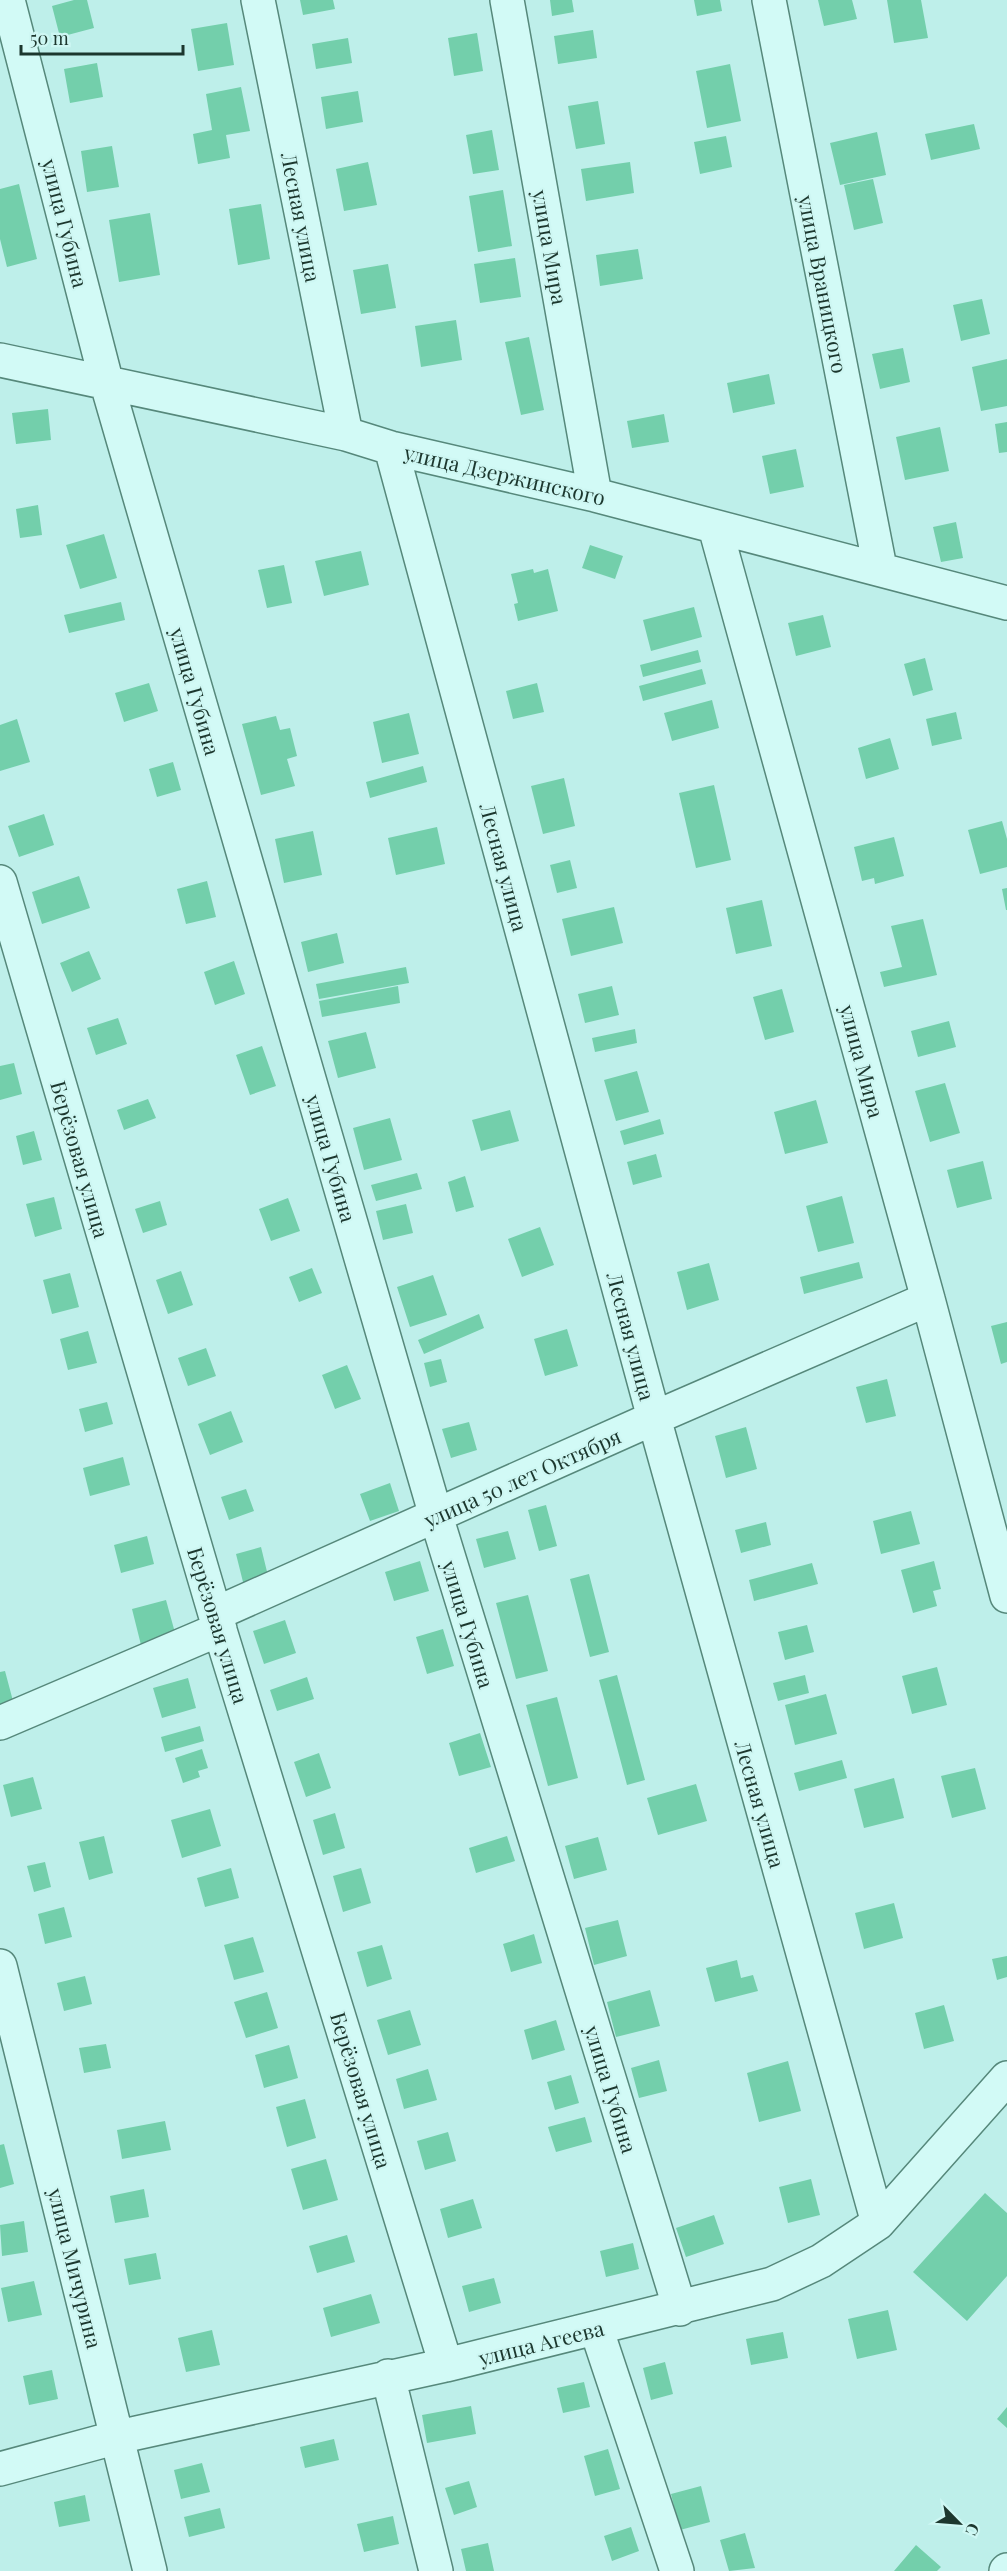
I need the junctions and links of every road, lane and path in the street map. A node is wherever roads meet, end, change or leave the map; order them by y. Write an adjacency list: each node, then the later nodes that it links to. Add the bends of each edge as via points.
1 (8, 0): 6 (street, улица Губина)
2 (258, 0): 7 (street, Лесная улица)
3 (507, 0): 9 (street, улица Мира)
4 (769, 0): 11 (street, улица Враницкого)
5 (0, 360): 6 (street, улица Дзержинского)
6 (107, 384): 7 (street, улица Дзержинского); 16 (street, улица Губина)
7 (346, 434): 8 (street, улица Дзержинского)
8 (392, 448): 9 (street, улица Дзержинского); 15 (street, Лесная улица)
9 (595, 495): 10 (street, улица Дзержинского)
10 (715, 527): 11 (street, улица Дзержинского); 14 (street, улица Мира)
11 (880, 568): 12 (street, улица Дзержинского)
12 (1007, 603)
13 (0, 882): 18 (street, Берёзовая улица)
14 (928, 1299): 15 (street, улица 50 лет Октября); 17 (street, улица Мира)
15 (654, 1418): 16 (street, улица 50 лет Октября); 22 (street, Лесная улица)
16 (436, 1516): 18 (street, улица 50 лет Октября); 23 (street, улица Губина)
17 (1007, 1596)
18 (218, 1622): 19 (street, улица 50 лет Октября); 25 (street, Берёзовая улица)
19 (0, 1723)
20 (0, 1966): 27 (street, улица Мичурина)
21 (1007, 2078): 22 (street, улица Агеева)
22 (878, 2223): 23 (street, улица Агеева, via 821,2261 772,2284)
23 (680, 2309): 24 (street, улица Агеева)
24 (596, 2328): 25 (street, улица Агеева); 31 (street)
25 (446, 2365): 26 (street, улица Агеева)
26 (388, 2376): 27 (street, улица Агеева); 30 (street)
27 (117, 2437): 28 (street, улица Агеева); 29 (street, улица Мичурина)
28 (0, 2469)
29 (150, 2571)
30 (436, 2571)
31 (677, 2571)

